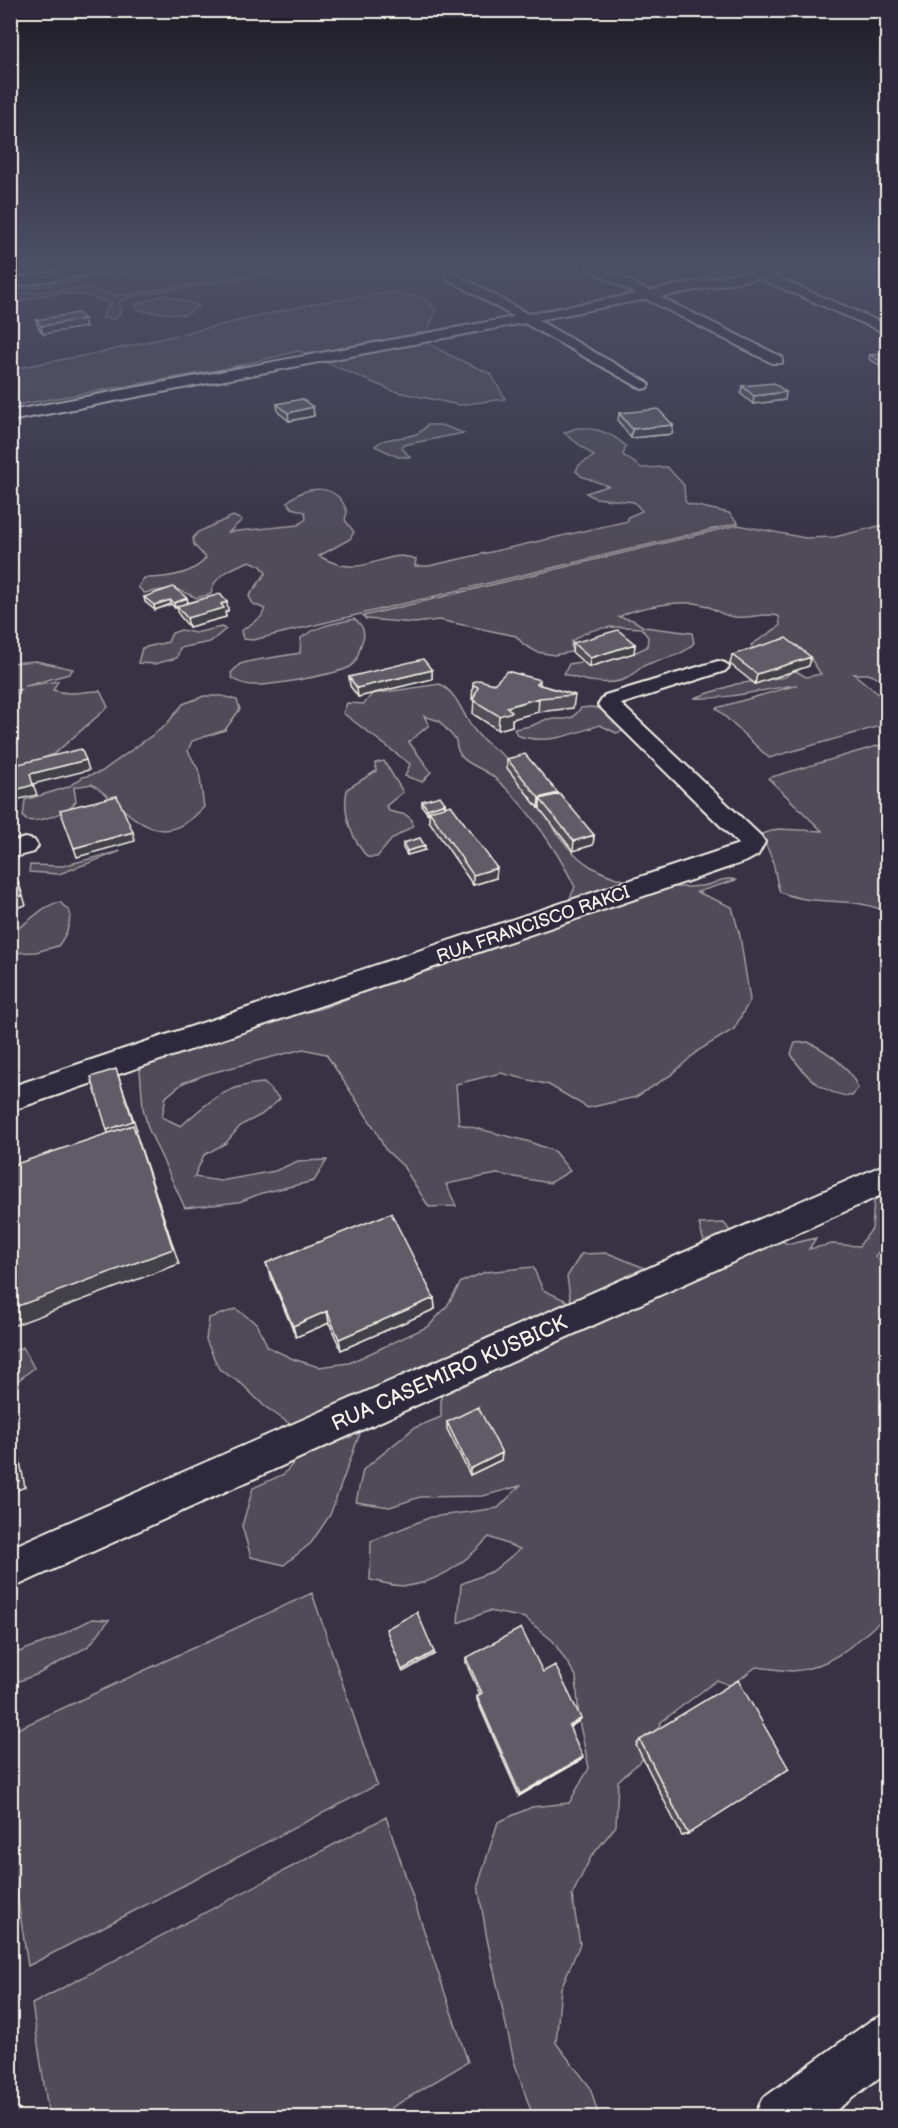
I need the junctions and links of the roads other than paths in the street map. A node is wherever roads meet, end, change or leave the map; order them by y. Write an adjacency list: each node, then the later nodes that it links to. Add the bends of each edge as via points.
1 (268, 367): 4 (street)
2 (610, 367): 3 (street)
3 (642, 385)
4 (10, 416)
5 (718, 667): 6 (street, RUA FRANCISCO RAKCI, via 613,700 609,705 752,842 749,849)
6 (10, 1099)
7 (888, 1177): 8 (street, RUA CASEMIRO KUSBICK)
8 (10, 1569)
9 (888, 2039): 10 (street)
10 (782, 2118)

